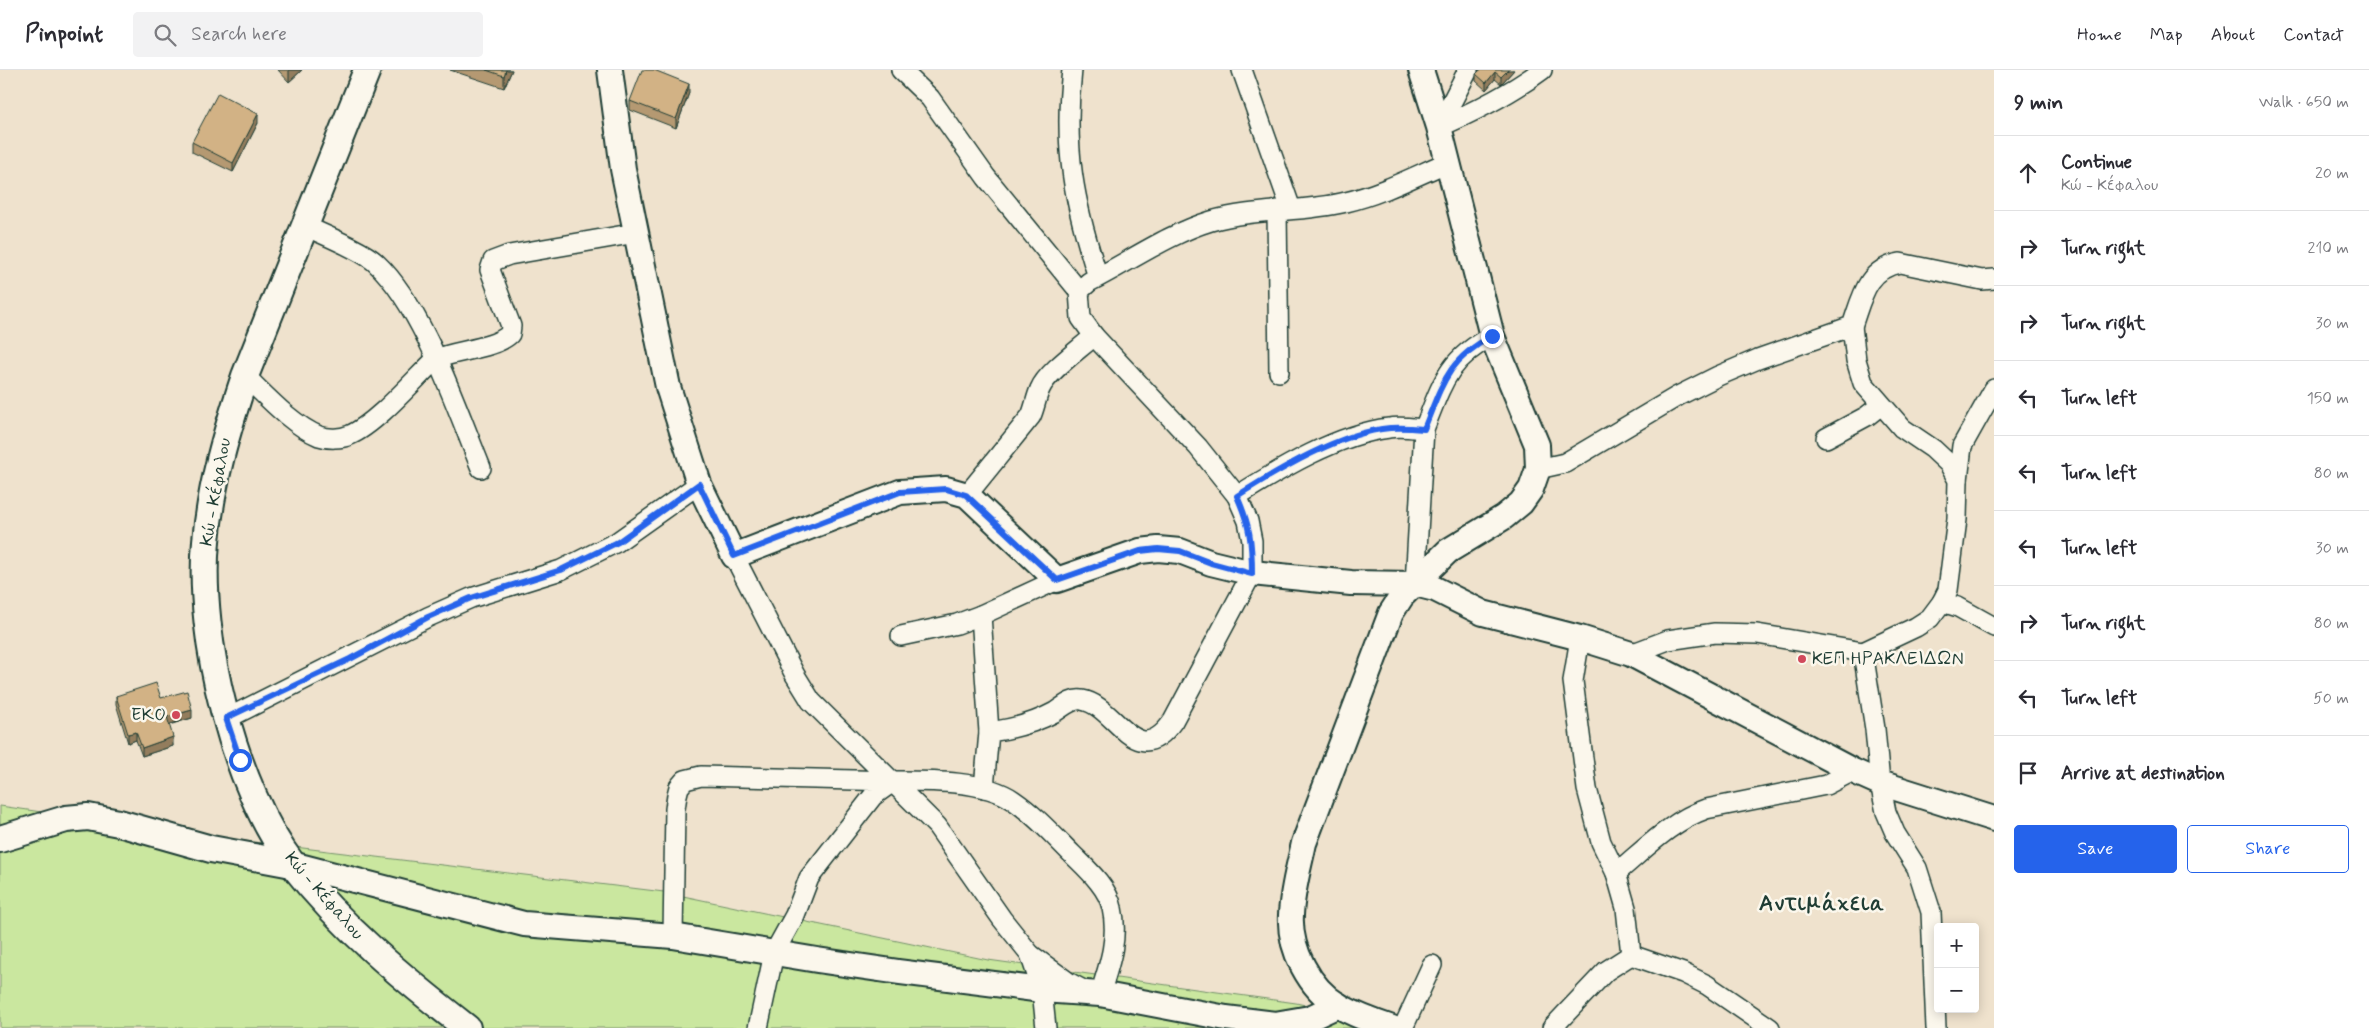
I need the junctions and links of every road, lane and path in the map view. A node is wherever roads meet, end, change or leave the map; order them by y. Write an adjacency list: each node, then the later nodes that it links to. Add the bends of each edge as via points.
1 (367, 70): 12 (main road, Κώ - Κέφαλου)
2 (610, 70): 13 (street, via 613,106)
3 (901, 70): 16 (street, via 930,98 986,177)
4 (1072, 70): 14 (street, via 1068,106 1073,188)
5 (1242, 70): 11 (street)
6 (1422, 70): 9 (street)
7 (1468, 70): 9 (street)
8 (1542, 70): 9 (street, via 1488,106)
9 (1439, 127): 10 (street)
10 (1448, 162): 11 (street, via 1370,195 1345,202); 19 (street)
11 (1284, 210): 14 (street, via 1235,214 1208,222 1178,234); 21 (street)
12 (305, 226): 20 (street, via 375,261 404,295); 22 (main road, Κώ - Κέφαλου)
13 (636, 233): 20 (street, via 509,255 492,261 490,270 511,326 510,334 497,342); 30 (street, via 668,387)
14 (1098, 277): 16 (street)
15 (1994, 279): 17 (street, via 1982,280 1900,263 1886,266 1873,276)
16 (1079, 291): 18 (street, via 1080,318)
17 (1852, 326): 24 (street, via 1856,360 1864,383); 28 (street, via 1718,376 1565,463)
18 (1094, 336): 31 (street, via 1046,379 1031,416); 32 (street, via 1198,447)
19 (1492, 336): 25 (street, via 1474,346 1451,369); 28 (street, via 1538,445)
20 (436, 360): 22 (street, via 372,420 350,435 333,439 309,430 278,408); 27 (street)
21 (1279, 372)
22 (245, 376): 44 (main road, Κώ - Κέφαλου, via 217,471 206,542 208,627)
23 (1994, 389): 29 (street, via 1962,446)
24 (1880, 405): 26 (street, via 1867,416); 29 (street, via 1902,428 1934,449 1949,464)
25 (1424, 429): 32 (street, via 1390,428 1349,438 1297,461); 36 (street)
26 (1826, 438)
27 (481, 468)
28 (1538, 469): 36 (street, via 1531,489 1521,503 1504,518 1448,551)
29 (1958, 480): 37 (street, via 1958,519 1948,590)
30 (699, 484): 33 (street); 44 (street, via 618,542 561,570 480,595 428,617 350,659)
31 (966, 495): 33 (street, via 946,489 900,492); 35 (street)
32 (1237, 496): 34 (street, via 1248,521 1252,541)
33 (734, 556): 47 (street, via 811,701 857,749)
34 (1252, 574): 35 (street, via 1180,551 1158,549 1140,551); 36 (street, via 1351,583); 45 (street, via 1164,735 1153,741 1141,740 1082,700 1069,702 1033,723)
35 (1057, 580): 38 (street)
36 (1415, 584): 41 (street, via 1435,589 1483,613); 61 (street, via 1391,613 1304,843 1296,877 1291,916 1299,956 1317,988)
37 (1942, 602): 39 (street); 42 (street, via 1930,618 1916,627)
38 (981, 615): 40 (street, via 957,624); 45 (street)
39 (1994, 627)
40 (901, 636)
41 (1580, 638): 43 (street); 53 (street, via 1573,681 1587,788 1601,842)
42 (1863, 652): 43 (street, via 1757,634 1715,633 1668,640); 48 (street)
43 (1631, 654): 46 (street)
44 (226, 718): 52 (main road, Κώ - Κέφαλου, via 252,789)
45 (989, 732): 49 (street)
46 (1853, 771): 48 (street); 53 (street, via 1826,785 1692,814 1675,824)
47 (894, 781): 49 (street, via 940,780); 54 (street, via 701,776 686,780 679,787 675,809); 55 (street, via 873,796 809,878 795,915); 56 (street, via 937,826)
48 (1880, 783): 50 (street); 70 (street, via 1886,812 1901,845 1917,868 1931,912)
49 (984, 788): 60 (street, via 1011,798 1040,821 1102,888 1112,906 1114,946)
50 (1994, 819)
51 (0, 839): 52 (main road, via 66,819 88,817 211,849)
52 (292, 864): 54 (street, via 524,924); 63 (main road, Κώ - Κέφαλου, via 362,941)
53 (1616, 873): 57 (street, via 1626,908)
54 (673, 936): 55 (street)
55 (774, 953): 59 (street); 64 (street)
56 (1030, 954): 59 (street); 60 (street, via 1068,982)
57 (1631, 955): 68 (street, via 1606,971); 69 (street, via 1707,984)
58 (1432, 965): 67 (street)
59 (1042, 990): 60 (street); 65 (street)
60 (1096, 994): 62 (street)
61 (1338, 1005): 62 (street, via 1310,1018); 66 (street)
62 (1275, 1026)
63 (467, 1028)
64 (758, 1028)
65 (1046, 1028)
66 (1392, 1028)
67 (1402, 1028)
68 (1552, 1028)
69 (1770, 1028)
70 (1936, 1028)

